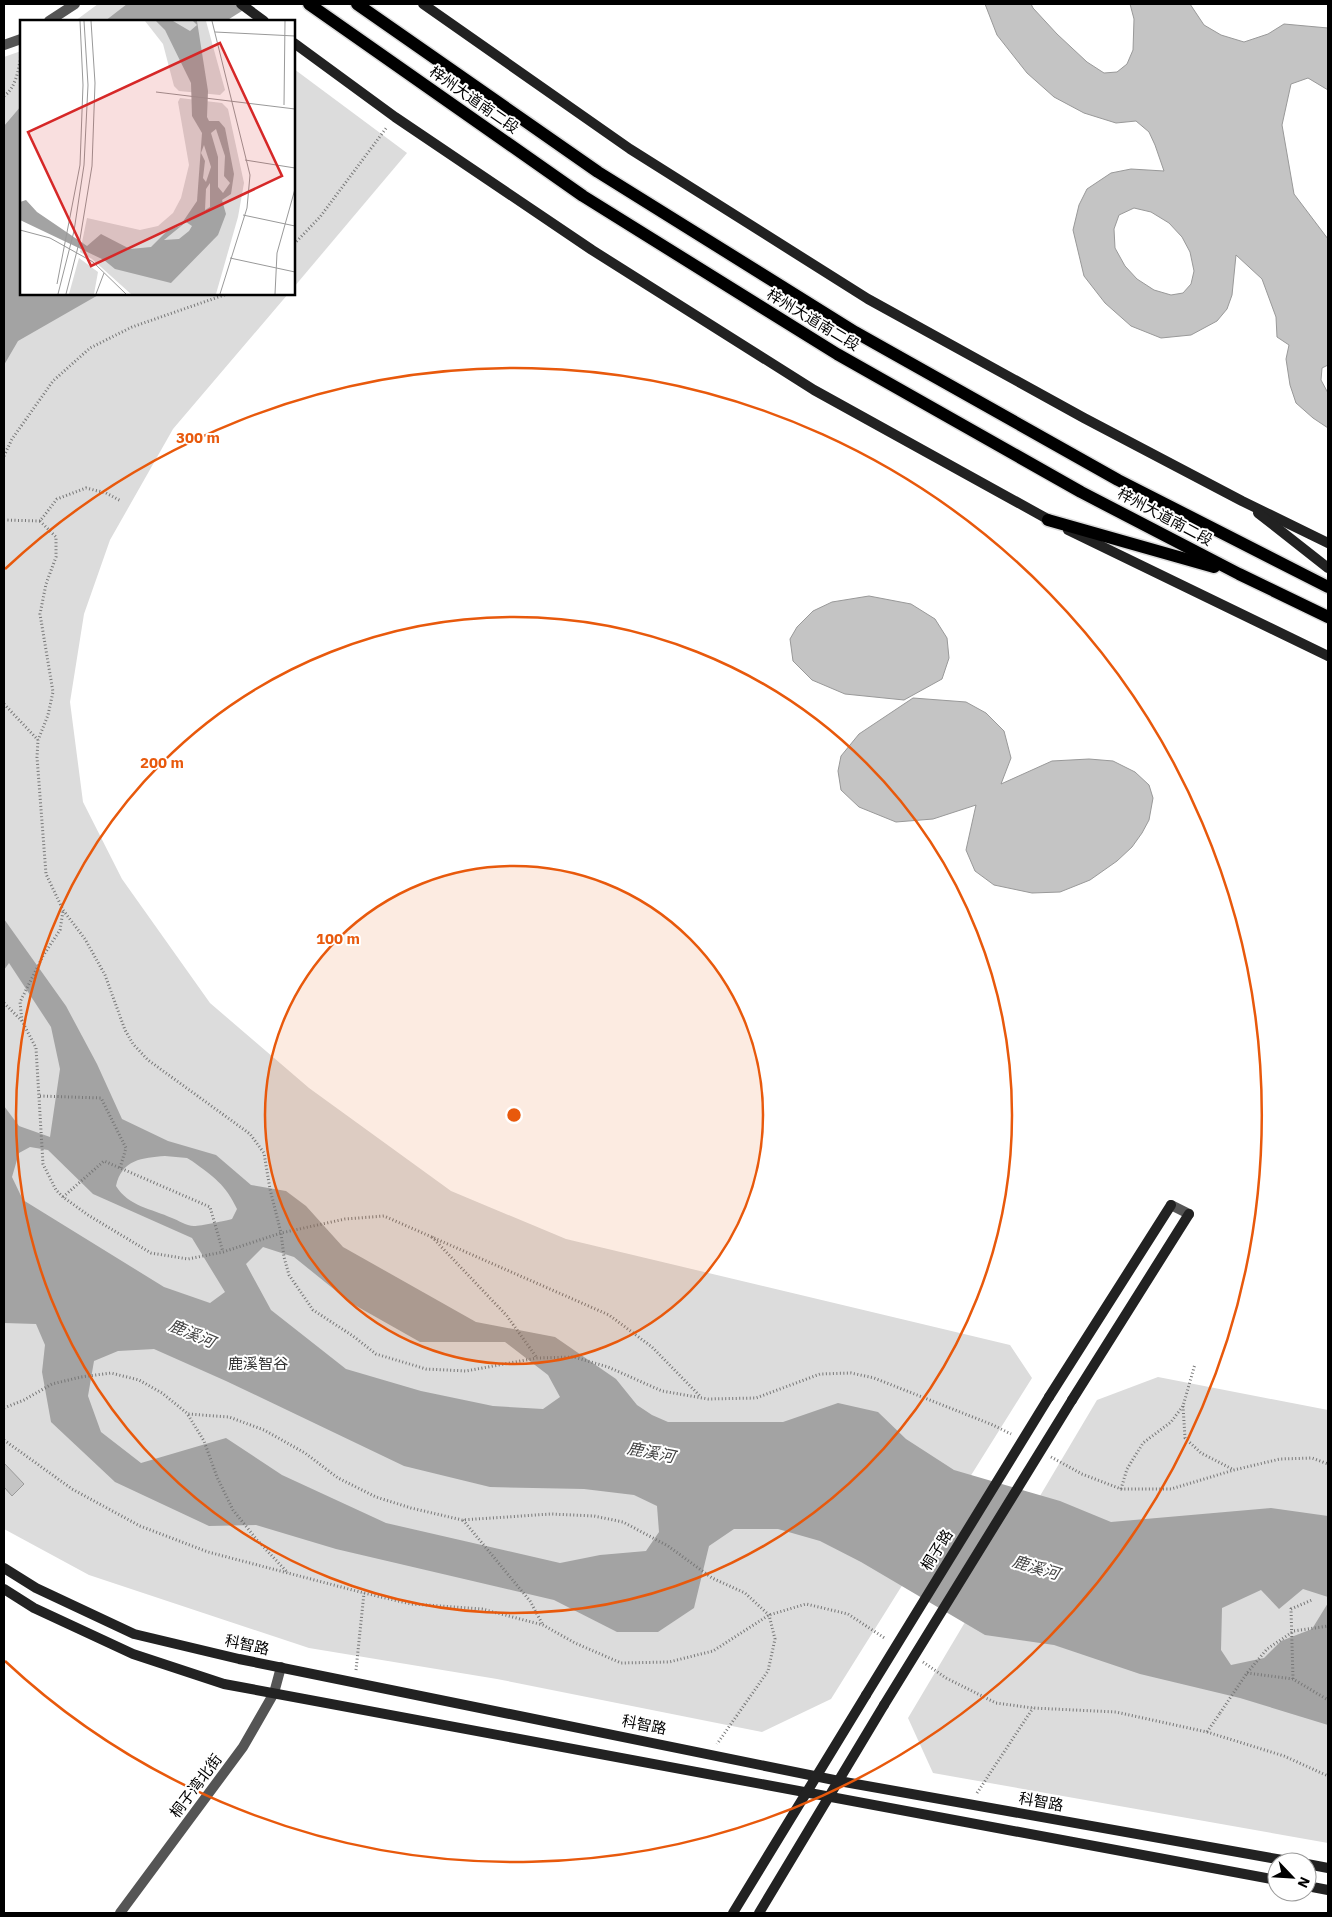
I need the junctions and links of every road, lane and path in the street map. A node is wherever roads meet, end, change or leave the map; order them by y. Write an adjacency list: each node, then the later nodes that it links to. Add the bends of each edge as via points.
1 (74, 4): 7 (street)
2 (240, 4): 6 (main road)
3 (309, 4): 24 (main road, 梓州大道南二段, via 583,196 836,354 1073,487)
4 (358, 4): 25 (main road, 梓州大道南二段, via 598,172 854,332 1118,480)
5 (423, 4): 17 (main road, via 630,149 868,299 1084,418)
6 (261, 19)
7 (50, 20)
8 (20, 39): 10 (street)
9 (295, 44): 13 (main road)
10 (4, 45)
11 (20, 62): 12 (path, via 9,93)
12 (4, 96)
13 (395, 117): 14 (path, via 320,218); 20 (main road, via 592,250 814,390)
14 (295, 243)
15 (224, 295): 16 (path, via 132,327 90,348 53,381 12,439)
16 (4, 456)
17 (1242, 500): 22 (main road); 23 (main road)
18 (121, 501): 21 (path, via 86,488 57,500)
19 (4, 520): 21 (path)
20 (1048, 520): 24 (main road); 27 (main road)
21 (40, 521): 29 (path, via 56,537 56,557 40,614 53,692)
22 (1328, 543)
23 (1328, 568)
24 (1239, 574): 26 (main road, 梓州大道南二段)
25 (1328, 587)
26 (1328, 617)
27 (1328, 656)
28 (4, 704): 29 (path)
29 (38, 740): 30 (path, via 46,874)
30 (63, 910): 32 (path, via 60,930 20,1002); 38 (path, via 85,939 105,975 133,1044 148,1060 250,1134 264,1153)
31 (4, 1003): 32 (path)
32 (22, 1021): 33 (path, via 36,1048)
33 (40, 1096): 34 (path, via 100,1098 126,1148); 35 (path, via 43,1164)
34 (120, 1168): 35 (path, via 104,1161); 40 (path, via 210,1208)
35 (63, 1197): 40 (path, via 151,1254 188,1260)
36 (1171, 1205): 37 (street); 73 (main road, 桐子路, bridge, via 1049,1397)
37 (1189, 1214): 75 (main road, bridge)
38 (281, 1234): 39 (path, via 345,1219 384,1216); 40 (path); 41 (path, via 289,1275 313,1310 376,1354 426,1369 466,1370)
39 (430, 1234): 41 (path, via 507,1316); 43 (path, via 609,1315 652,1347)
40 (223, 1252)
41 (537, 1358): 43 (path, via 574,1357 608,1367 662,1391)
42 (1195, 1364): 44 (path)
43 (702, 1398): 47 (path, via 756,1398 820,1374 851,1373 884,1381)
44 (1183, 1406): 51 (path, via 1186,1438 1201,1453); 52 (path, via 1171,1422 1143,1443 1127,1469)
45 (4, 1408): 46 (path, via 52,1384 111,1373 139,1380)
46 (188, 1414): 53 (path, via 229,1416 264,1430 305,1453 338,1478 376,1497); 55 (path, via 204,1441 233,1510)
47 (1018, 1438)
48 (4, 1440): 55 (path, via 72,1489 140,1526 208,1552)
49 (1050, 1456): 52 (path, via 1082,1474)
50 (1328, 1464): 51 (path, via 1312,1458 1280,1459)
51 (1234, 1470): 52 (path, via 1171,1489)
52 (1121, 1489)
53 (462, 1520): 59 (path, via 550,1514 594,1516 623,1522 668,1546 712,1578 745,1593); 60 (path, via 530,1601)
54 (4, 1568): 64 (main road, 科智路, via 36,1588 134,1634)
55 (289, 1574): 57 (path)
56 (4, 1589): 68 (main road, via 34,1608 134,1654 224,1684)
57 (364, 1593): 60 (path, via 411,1604 482,1609); 67 (path)
58 (1312, 1600): 66 (path, via 1291,1609)
59 (769, 1615): 60 (path, via 713,1651 669,1662 621,1662 575,1643); 62 (path, via 806,1604 848,1614); 72 (path, via 775,1638 768,1671)
60 (543, 1625)
61 (1328, 1626): 65 (path, bridge, via 1294,1631 1267,1649)
62 (891, 1642)
63 (915, 1657): 70 (path, via 946,1678 996,1703)
64 (281, 1667): 67 (main road, 科智路); 68 (street, 桐子湾北街)
65 (1247, 1673): 66 (path); 71 (path, bridge)
66 (1293, 1679): 69 (path)
67 (355, 1682): 72 (main road, 科智路)
68 (274, 1693): 76 (main road); 81 (street, 桐子湾北街, via 243,1747)
69 (1328, 1700)
70 (1033, 1708): 71 (path, via 1116,1712); 78 (path)
71 (1207, 1732): 74 (path, via 1284,1756)
72 (710, 1754): 73 (main road, 科智路)
73 (818, 1776): 75 (main road, 科智路); 76 (main road, 桐子路)
74 (1328, 1776)
75 (839, 1781): 77 (main road); 78 (main road, 科智路)
76 (808, 1792): 77 (main road); 82 (main road, 桐子路)
77 (830, 1796): 80 (main road); 83 (main road)
78 (970, 1804): 79 (main road, 科智路)
79 (1267, 1857)
80 (1267, 1878)
81 (120, 1913)
82 (733, 1913)
83 (758, 1913)

